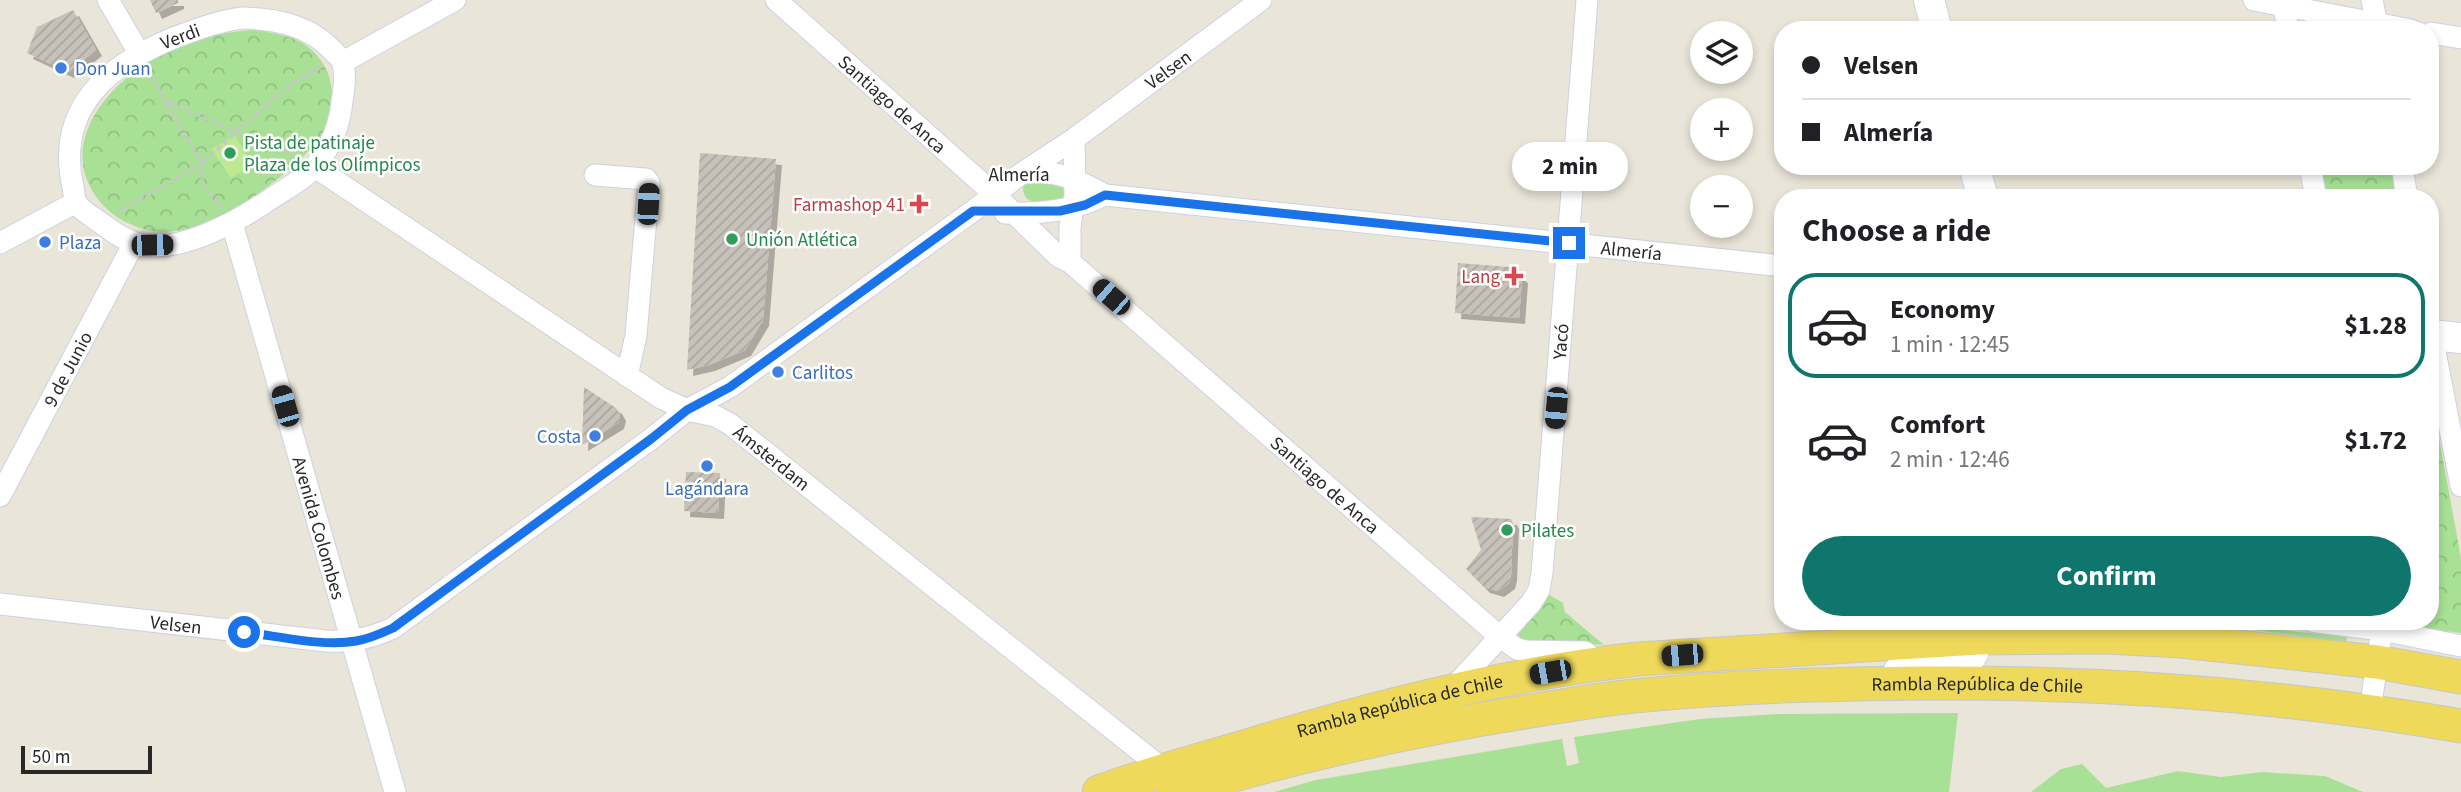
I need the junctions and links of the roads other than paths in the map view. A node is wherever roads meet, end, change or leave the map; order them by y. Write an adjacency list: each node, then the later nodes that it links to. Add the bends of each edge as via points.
1 (108, 0): 16 (street)
2 (455, 0): 17 (street)
3 (776, 0): 20 (street, Santiago de Anca)
4 (1261, 0): 18 (street, Velsen)
5 (1587, 0): 33 (street, Yacó)
6 (1929, 0): 10 (street)
7 (2254, 0): 9 (street)
8 (2372, 0): 13 (street)
9 (2284, 3): 11 (street); 12 (street)
10 (1935, 21)
11 (2287, 21)
12 (2354, 21)
13 (2376, 21)
14 (2439, 34): 15 (street)
15 (2461, 38)
16 (139, 53): 17 (street, Verdi, via 221,21 268,19 322,39); 26 (street, Verdi, via 103,79 74,125 69,170)
17 (343, 62): 19 (street, via 341,113 328,149)
18 (1074, 139): 21 (street, Velsen); 23 (street)
19 (315, 167): 30 (street); 39 (street, Ámsterdam)
20 (970, 173): 21 (street, Almería); 24 (street, Santiago de Anca)
21 (1022, 173): 23 (street, Almería, via 1047,171); 24 (street, Velsen)
22 (595, 175): 39 (street, via 646,179 649,183 636,335)
23 (1075, 180): 25 (street, Almería); 27 (street)
24 (994, 194): 28 (street, Velsen); 29 (street, Santiago de Anca)
25 (1105, 195): 27 (street, Almería); 33 (street, Almería)
26 (76, 202): 31 (street); 32 (street)
27 (1074, 209): 29 (street, Almería); 34 (street)
28 (973, 211): 29 (street, Almería); 40 (street, Velsen, via 730,387)
29 (1013, 213): 34 (street, Santiago de Anca)
30 (232, 223): 32 (street, via 173,244); 48 (street, Avenida Colombes)
31 (0, 243)
32 (134, 243): 42 (street, 9 de Junio)
33 (1569, 243): 35 (street, Almería); 47 (street, Yacó, via 1539,590)
34 (1070, 262): 47 (street, Santiago de Anca)
35 (1774, 265)
36 (2439, 335): 37 (street)
37 (2461, 338)
38 (2439, 375): 41 (street)
39 (627, 376): 40 (street, Ámsterdam)
40 (687, 410): 48 (street, Velsen, via 393,628); 57 (street, Ámsterdam, via 730,424)
41 (2461, 486)
42 (0, 496)
43 (0, 604): 48 (street, Velsen)
44 (1979, 630): 50 (main road, Rambla República de Chile, via 2181,641); 51 (main road, Rambla República de Chile); 53 (street, via 1971,658 1965,663 1904,670)
45 (2382, 630): 50 (street)
46 (2399, 630): 49 (street)
47 (1499, 636): 51 (street, Santiago de Anca, via 1517,649 1585,652); 54 (street, Yacó)
48 (352, 642): 58 (street, Avenida Colombes)
49 (2461, 646)
50 (2377, 662): 52 (main road, Rambla República de Chile); 55 (street)
51 (1599, 663): 54 (main road, Rambla República de Chile)
52 (2461, 677)
53 (1872, 683): 55 (main road, Rambla República de Chile, via 2163,688); 57 (main road, Rambla República de Chile, via 1632,696 1454,723)
54 (1451, 690): 57 (main road, Rambla República de Chile, via 1320,724)
55 (2370, 711): 56 (main road, Rambla República de Chile)
56 (2461, 726)
57 (1169, 781): 59 (main road, Rambla República de Chile)
58 (395, 792)
59 (1099, 792)

